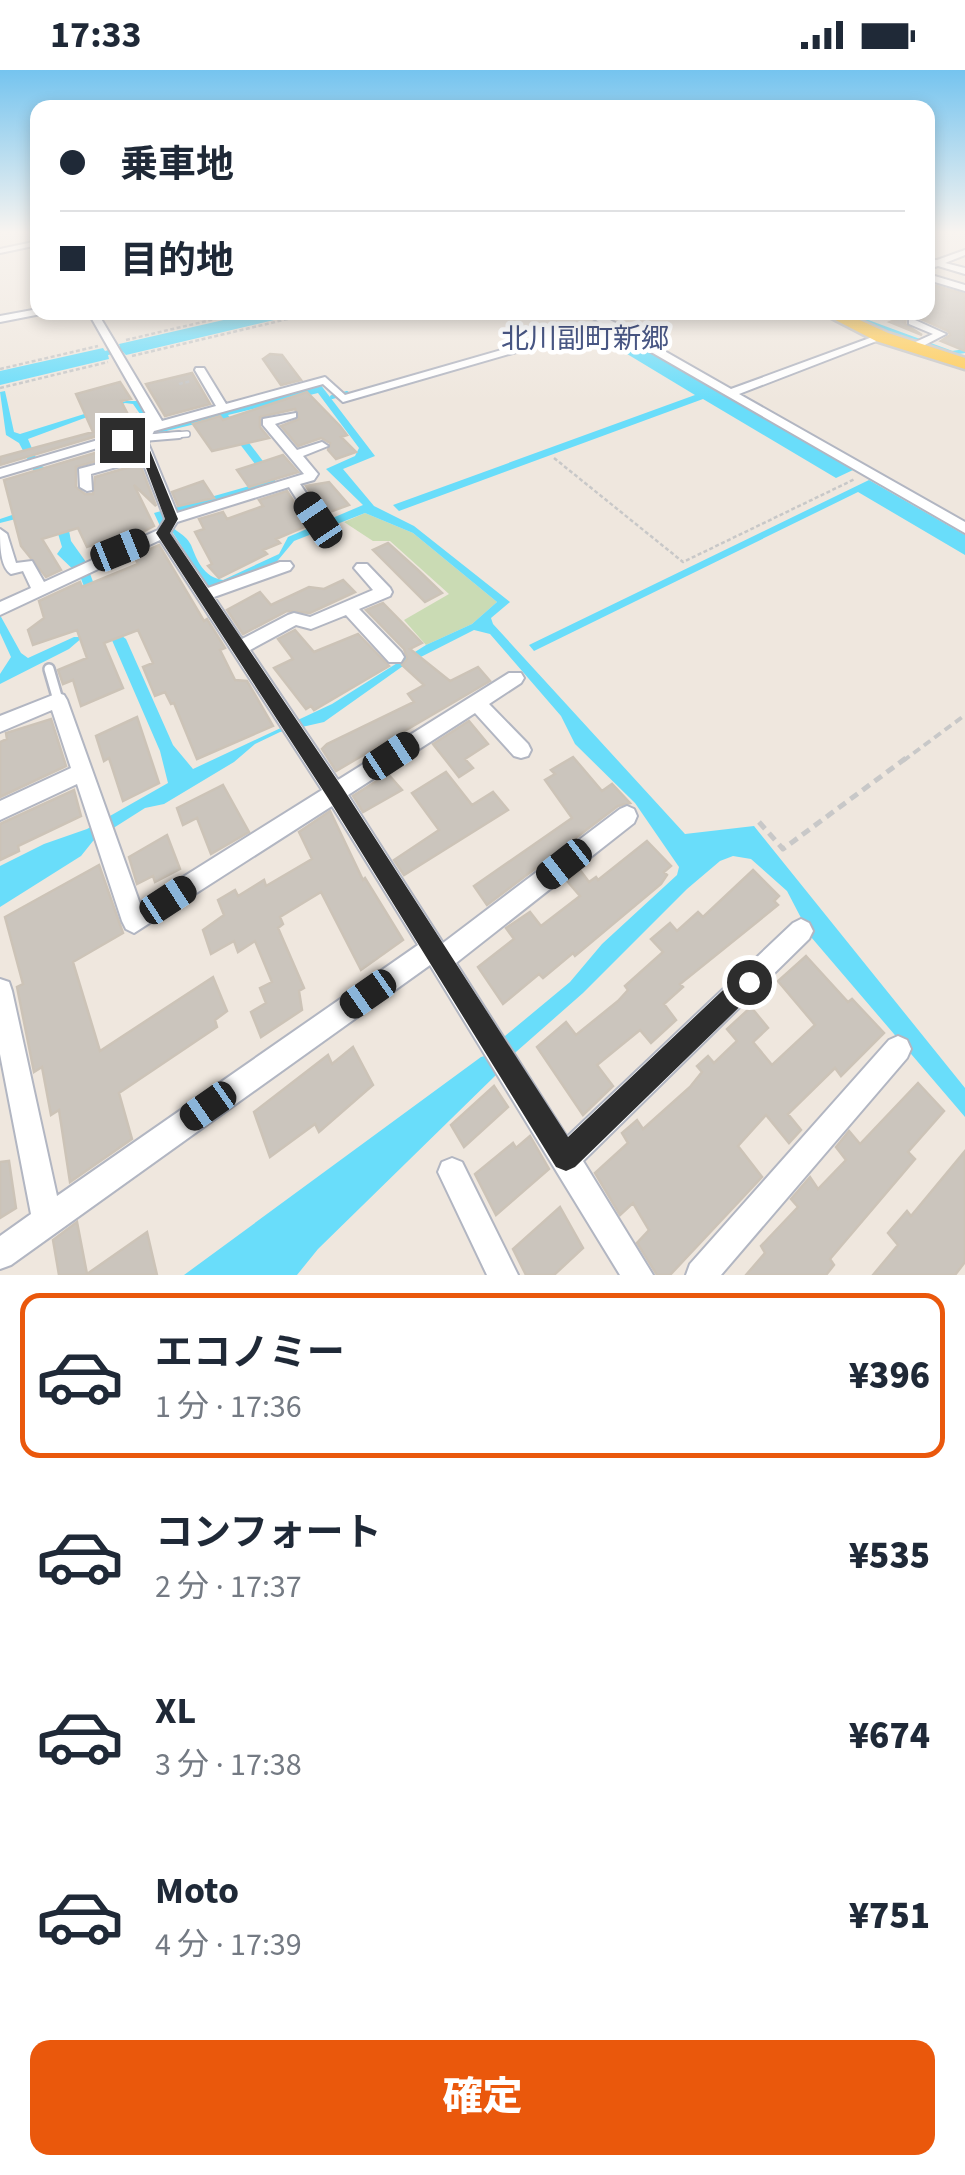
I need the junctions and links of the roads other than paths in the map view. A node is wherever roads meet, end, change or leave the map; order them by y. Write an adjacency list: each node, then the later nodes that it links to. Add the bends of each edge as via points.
1 (30, 313): 2 (street)
2 (0, 319)
3 (96, 320): 16 (street)
4 (591, 320): 13 (street, via 340,395 325,380)
5 (602, 320): 12 (street)
6 (846, 320): 8 (main road)
7 (912, 322): 9 (street, via 941,334)
8 (882, 336): 9 (main road); 12 (street)
9 (919, 344): 10 (main road)
10 (965, 364)
11 (200, 370): 13 (street)
12 (730, 393): 26 (street)
13 (223, 408): 16 (street)
14 (292, 415): 20 (street, via 267,422)
15 (136, 417): 16 (lane)
16 (149, 430): 17 (lane); 19 (street); 21 (street)
17 (187, 434)
18 (322, 446): 20 (street)
19 (147, 454): 23 (street, via 84,472); 25 (street)
20 (294, 454): 22 (street, via 311,474)
21 (0, 473)
22 (292, 482): 24 (street); 25 (street)
23 (87, 486)
24 (318, 520)
25 (168, 522): 30 (street); 31 (street)
26 (965, 528)
27 (0, 534): 30 (street, via 11,569 27,565)
28 (285, 566): 31 (street)
29 (362, 568): 32 (street, via 384,592)
30 (40, 590): 33 (street)
31 (204, 596): 34 (street)
32 (348, 607): 34 (street, via 311,623 294,619); 35 (street)
33 (0, 609)
34 (238, 649): 43 (street)
35 (395, 657)
36 (49, 669): 38 (lane)
37 (515, 678): 39 (street)
38 (58, 700): 40 (street); 42 (street)
39 (476, 702): 41 (street); 43 (street)
40 (0, 724)
41 (522, 750)
42 (82, 772): 43 (street, via 134,922); 44 (street)
43 (335, 792): 47 (street)
44 (0, 811)
45 (627, 816): 47 (street)
46 (801, 931): 50 (street)
47 (436, 954): 50 (street); 52 (street)
48 (0, 991): 52 (street)
49 (898, 1049): 56 (street)
50 (566, 1158): 55 (street)
51 (452, 1172): 54 (street)
52 (47, 1219): 53 (street)
53 (0, 1254)
54 (503, 1275)
55 (638, 1275)
56 (701, 1275)

